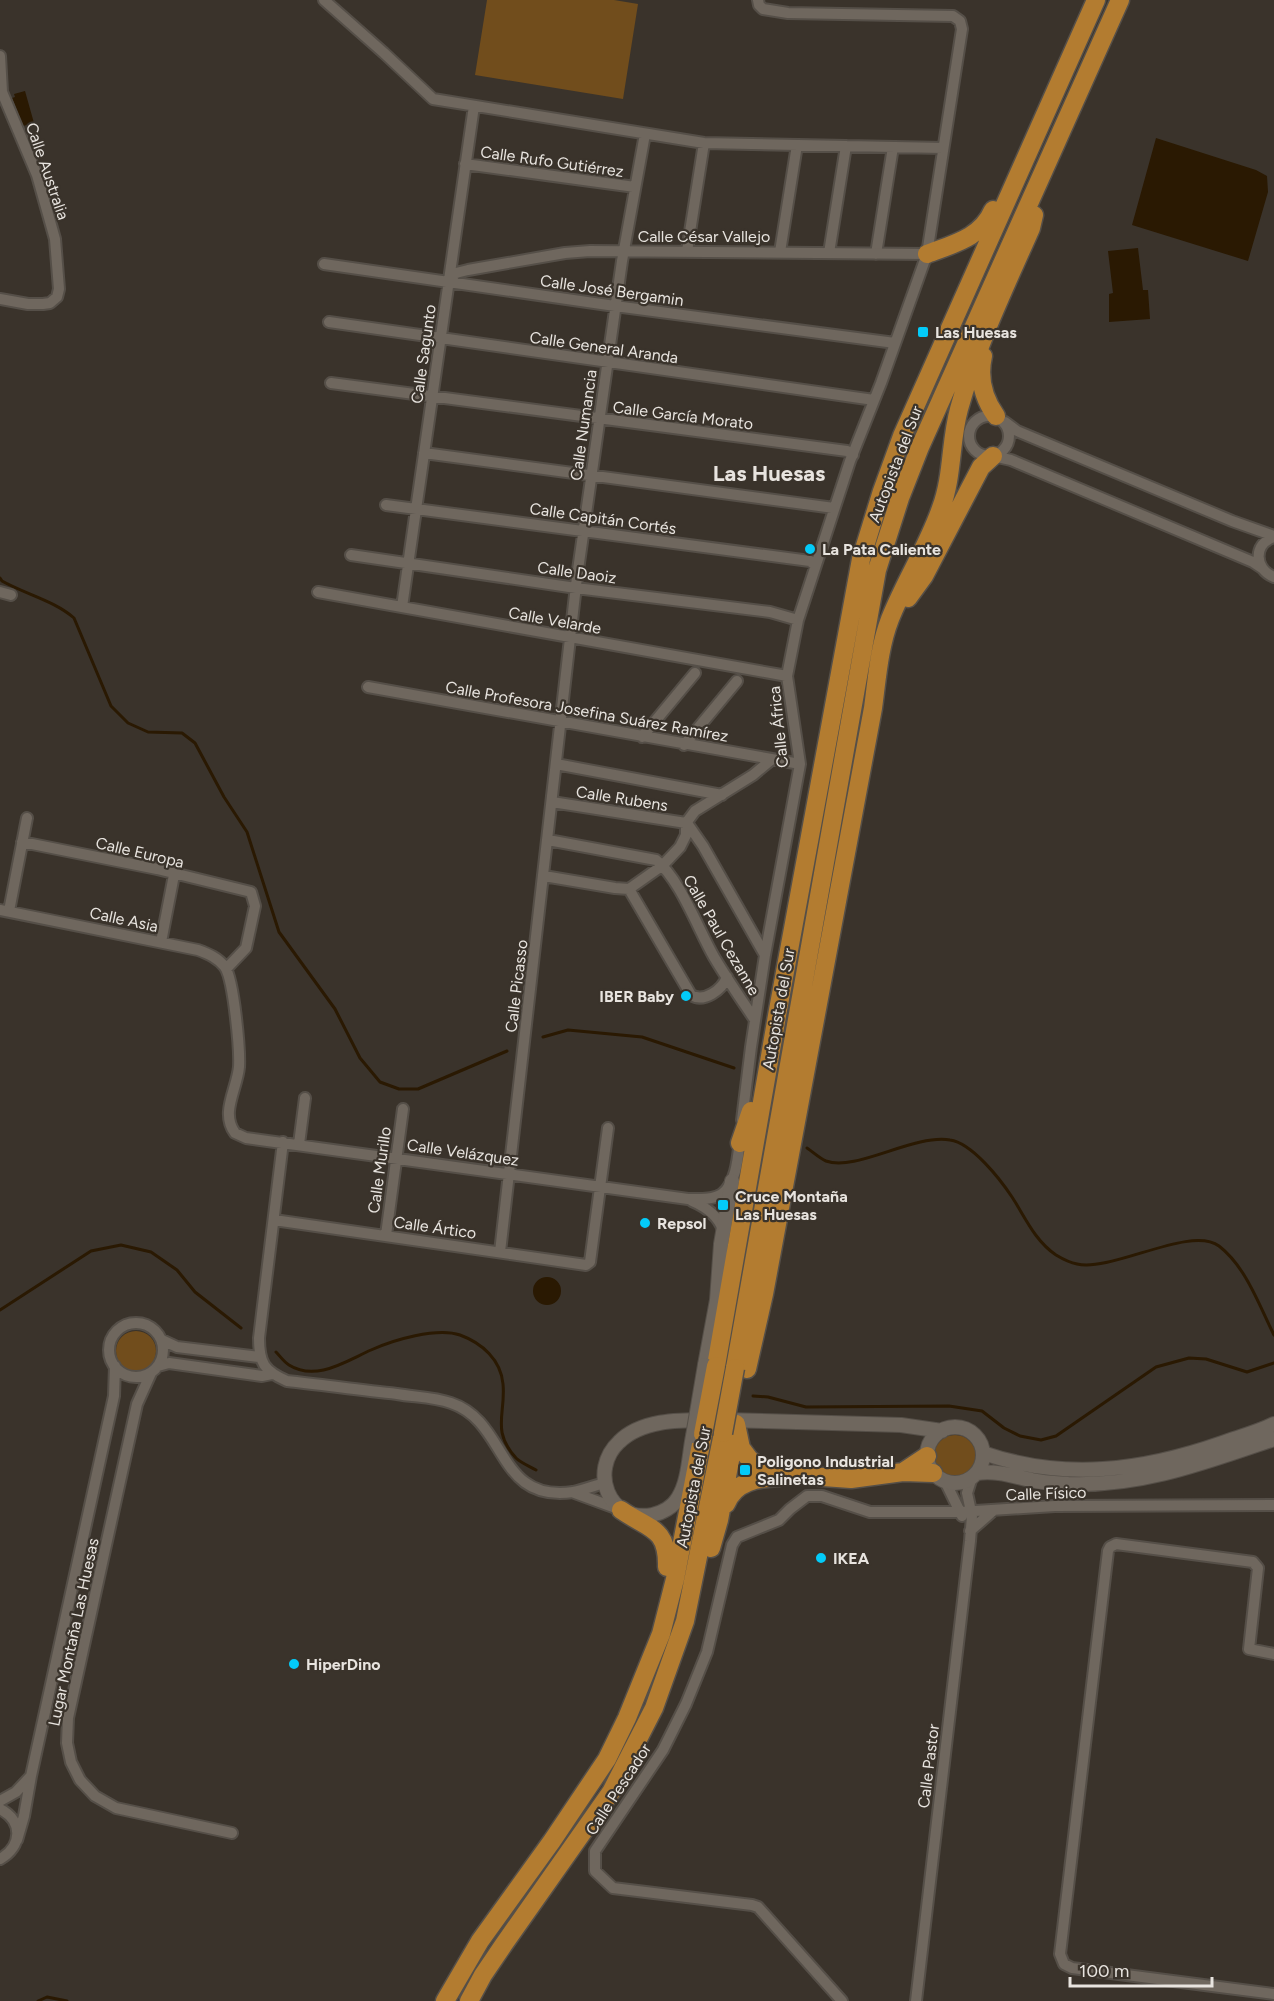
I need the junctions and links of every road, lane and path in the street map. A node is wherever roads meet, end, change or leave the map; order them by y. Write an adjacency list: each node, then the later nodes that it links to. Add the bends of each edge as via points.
1 (324, 0): 6 (street, via 433,99)
2 (759, 0): 12 (street, Calle África, via 764,9 788,13 953,16 960,21 962,29)
3 (1120, 0): 14 (highway, Autopista del Sur)
4 (1094, 5): 21 (highway, via 1056,65 990,217 975,235); 87 (highway, Autopista del Sur, via 882,491 861,559)
5 (0, 56): 28 (street, Calle Australia, via 2,92 37,175 55,238 59,289 50,303)
6 (474, 105): 7 (street); 13 (street, Calle Sagunto)
7 (645, 134): 8 (street); 15 (street, Calle Numancia)
8 (704, 143): 9 (street); 17 (street)
9 (797, 145): 10 (street); 18 (street)
10 (846, 146): 11 (street); 19 (street)
11 (893, 147): 12 (street); 20 (street)
12 (943, 148): 21 (street, Calle África)
13 (465, 164): 15 (street, Calle Rufo Gutiérrez); 22 (street, Calle Sagunto)
14 (1047, 167): 30 (highway, via 1031,228); 110 (highway, Autopista del Sur, via 921,447 878,570)
15 (635, 187): 16 (street, Calle Numancia)
16 (623, 251): 17 (street, Calle César Vallejo); 24 (street, Calle César Vallejo, via 565,253); 29 (street, Calle Numancia)
17 (687, 251): 18 (street, Calle César Vallejo)
18 (780, 252): 19 (street, Calle César Vallejo)
19 (829, 253): 20 (street, Calle César Vallejo)
20 (876, 254): 21 (street, Calle César Vallejo)
21 (927, 254): 33 (street, Calle África)
22 (452, 255): 25 (street); 26 (street, Calle Sagunto)
23 (324, 264): 26 (street, Calle José Bergamin)
24 (482, 268): 25 (street, Calle César Vallejo); 27 (street, via 475,278)
25 (468, 270): 26 (street, Calle César Vallejo, via 456,273)
26 (448, 282): 27 (street, Calle José Bergamin); 32 (street, Calle Sagunto)
27 (477, 286): 29 (street, Calle José Bergamin)
28 (0, 299)
29 (615, 306): 33 (street, Calle José Bergamin); 34 (street, Calle Numancia)
30 (994, 311): 39 (highway, via 982,360 982,385 988,404); 59 (highway, via 959,411 950,477 940,510 890,619)
31 (329, 322): 32 (street, Calle General Aranda)
32 (439, 338): 34 (street, Calle General Aranda); 36 (street, Calle Sagunto)
33 (896, 344): 37 (street, Calle África)
34 (607, 362): 37 (street, Calle General Aranda); 38 (street, Calle Numancia)
35 (331, 382): 36 (street, Calle García Morato)
36 (432, 396): 38 (street, Calle García Morato); 40 (street, Calle Sagunto)
37 (874, 400): 41 (street, Calle África)
38 (599, 419): 41 (street, Calle García Morato, via 847,451); 43 (street, Calle Numancia)
39 (1000, 419): 42 (street, via 1010,434 1007,446); 42 (street, via 983,416 969,430 974,449); 48 (street, via 1028,435)
40 (424, 453): 43 (street); 45 (street, Calle Sagunto)
41 (852, 455): 46 (street, Calle África)
42 (993, 456): 52 (street, via 1011,460); 59 (highway, via 981,467)
43 (591, 475): 46 (street); 47 (street, Calle Numancia)
44 (386, 505): 45 (street, Calle Capitán Cortés)
45 (416, 508): 47 (street, Calle Capitán Cortés); 50 (street, Calle Sagunto)
46 (834, 508): 51 (street, Calle África)
47 (584, 530): 51 (street, Calle Capitán Cortés, via 810,561); 54 (street, Calle Numancia)
48 (1274, 536): 52 (street, via 1260,549)
49 (351, 555): 50 (street, Calle Daoiz)
50 (408, 563): 54 (street, Calle Daoiz); 56 (street, Calle Sagunto)
51 (816, 565): 57 (street, Calle África)
52 (1262, 568): 53 (street)
53 (1274, 576)
54 (576, 588): 57 (street, Calle Daoiz, via 770,612); 58 (street, Calle Numancia)
55 (318, 592): 56 (street, Calle Velarde)
56 (402, 606): 58 (street, Calle Velarde)
57 (798, 620): 61 (street, Calle África)
58 (569, 638): 61 (street, Calle Velarde); 64 (street, Calle Numancia)
59 (882, 647): 110 (highway, via 766,1284)
60 (695, 673): 65 (street)
61 (787, 676): 69 (street, Calle África)
62 (737, 681): 66 (street)
63 (368, 687): 64 (street, Calle Profesora Josefina Suárez Ramírez)
64 (560, 722): 65 (street, Calle Profesora Josefina Suárez Ramírez); 68 (street, Calle Picasso)
65 (642, 737): 66 (street, Calle Profesora Josefina Suárez Ramírez)
66 (684, 745): 67 (street, Calle Profesora Josefina Suárez Ramírez)
67 (771, 760): 69 (street, Calle Profesora Josefina Suárez Ramírez); 70 (street)
68 (556, 764): 70 (street); 71 (street, Calle Picasso)
69 (800, 764): 82 (street, Calle África)
70 (722, 795): 73 (street, via 695,811)
71 (552, 802): 73 (street, Calle Rubens); 74 (street, Calle Picasso)
72 (27, 818): 75 (street)
73 (686, 823): 76 (street, via 680,847); 82 (street)
74 (548, 840): 76 (street, via 656,860); 78 (street, Calle Picasso)
75 (22, 842): 77 (street, Calle Europa); 80 (street)
76 (663, 866): 79 (street); 84 (street, Calle Paul Cezanne)
77 (174, 875): 81 (street); 83 (street, Calle Europa, via 251,892 255,906 246,948)
78 (544, 876): 79 (street); 97 (street, Calle Picasso)
79 (629, 889): 85 (street, via 691,995 703,997)
80 (4, 910): 81 (street, Calle Asia)
81 (161, 942): 83 (street, Calle Asia, via 209,954)
82 (765, 955): 88 (street, Calle África)
83 (226, 969): 93 (street, Calle Velázquez, via 239,1056 227,1119 235,1133)
84 (727, 977): 85 (street); 86 (street, Calle Paul Cezanne)
85 (718, 990): 86 (street)
86 (739, 996): 88 (street, Calle Paul Cezanne)
87 (778, 1010): 91 (highway); 108 (highway, Autopista del Sur)
88 (755, 1020): 94 (street, Calle África)
89 (306, 1098): 95 (street)
90 (403, 1109): 96 (street, Calle Murillo)
91 (752, 1109): 94 (highway); 105 (highway)
92 (608, 1128): 99 (street)
93 (283, 1142): 95 (street, Calle Velázquez); 101 (street)
94 (740, 1143): 98 (street, Calle África)
95 (299, 1144): 96 (street, Calle Velázquez)
96 (397, 1158): 97 (street, Calle Velázquez); 103 (street, Calle Murillo)
97 (510, 1174): 99 (street, Calle Velázquez); 104 (street, Calle Picasso)
98 (732, 1181): 100 (street, Calle Velázquez, via 722,1194); 102 (street)
99 (601, 1186): 100 (street, Calle Velázquez); 104 (street, Calle Ártico, via 590,1262 586,1265)
100 (688, 1199): 102 (street, Calle Velázquez, via 713,1213)
101 (274, 1223): 103 (street, Calle Ártico); 107 (street)
102 (723, 1230): 105 (street)
103 (386, 1235): 104 (street, Calle Ártico)
104 (500, 1252)
105 (717, 1300): 108 (street)
106 (162, 1340): 107 (street, Lugar Montaña Las Huesas, via 177,1347); 109 (street, Lugar Montaña Las Huesas, via 157,1332 140,1323 122,1327 110,1342); 111 (street, Lugar Montaña Las Huesas, via 164,1349)
107 (259, 1357): 112 (street)
108 (711, 1365): 120 (highway, Autopista del Sur, bridge)
109 (115, 1366): 113 (street); 114 (street, Lugar Montaña Las Huesas)
110 (741, 1368): 118 (highway, Autopista del Sur, bridge)
111 (155, 1369): 112 (street, via 169,1363 262,1376); 113 (street, via 141,1377); 115 (street, Lugar Montaña Las Huesas)
112 (272, 1374): 128 (street, via 287,1381 452,1403 476,1418 526,1485)
113 (131, 1376): 114 (street, Lugar Montaña Las Huesas); 115 (street, Lugar Montaña Las Huesas)
114 (114, 1396): 140 (street, Lugar Montaña Las Huesas)
115 (139, 1398): 143 (street, Lugar Montaña Las Huesas, via 68,1718 66,1743 81,1780 95,1796 116,1808)
116 (1274, 1424): 122 (street, via 1187,1455 1113,1469 1035,1468)
117 (901, 1425): 119 (street); 123 (street, via 916,1432); 126 (street, via 677,1420 634,1432 620,1441 610,1452)
118 (732, 1428): 125 (highway, via 750,1460 763,1468); 134 (highway); 137 (highway, Autopista del Sur)
119 (942, 1431): 122 (street, via 968,1431 981,1444); 123 (street, via 936,1435)
120 (698, 1435): 127 (street); 139 (highway, Autopista del Sur, via 675,1580 661,1634)
121 (1274, 1439): 124 (street, via 1191,1468 1114,1483 1036,1481 993,1471)
122 (983, 1453): 124 (street)
123 (933, 1464): 124 (street, via 959,1483); 125 (highway, via 851,1479); 133 (street)
124 (974, 1475): 133 (street, via 967,1493)
125 (797, 1476): 134 (highway, via 740,1485 729,1497)
126 (604, 1483): 128 (street); 131 (street)
127 (684, 1485): 131 (street, via 674,1504 656,1514); 136 (highway)
128 (572, 1492): 131 (street)
129 (822, 1496): 133 (street, Calle Físico, via 870,1512); 149 (street, Calle Pescador, via 807,1496 779,1520 737,1538 732,1545 707,1652 686,1704 663,1749 595,1851 595,1871 613,1888 752,1905 762,1910)
130 (1274, 1505): 132 (street, Calle Físico)
131 (621, 1510): 136 (highway, via 659,1533 668,1553)
132 (994, 1510): 133 (street, Calle Físico); 135 (street)
133 (966, 1512): 135 (street)
134 (719, 1520): 137 (highway)
135 (970, 1533): 150 (street, Calle Pastor)
136 (668, 1567): 139 (highway, via 656,1617)
137 (693, 1588): 148 (highway, Autopista del Sur, via 663,1685 633,1752)
138 (1274, 1654): 146 (street, via 1249,1649 1258,1568 1253,1562 1116,1544 1110,1547 1060,1954 1064,1964 1071,1968)
139 (607, 1759): 147 (highway, Autopista del Sur, via 480,1941)
140 (31, 1776): 141 (street, via 16,1792); 144 (street, Lugar Montaña Las Huesas)
141 (0, 1801)
142 (0, 1809): 144 (street, via 12,1818)
143 (231, 1833)
144 (17, 1840): 145 (street, Lugar Montaña Las Huesas, via 9,1853)
145 (0, 1858)
146 (1274, 1994)
147 (444, 2001)
148 (469, 2001)
149 (842, 2001)
150 (916, 2001)

